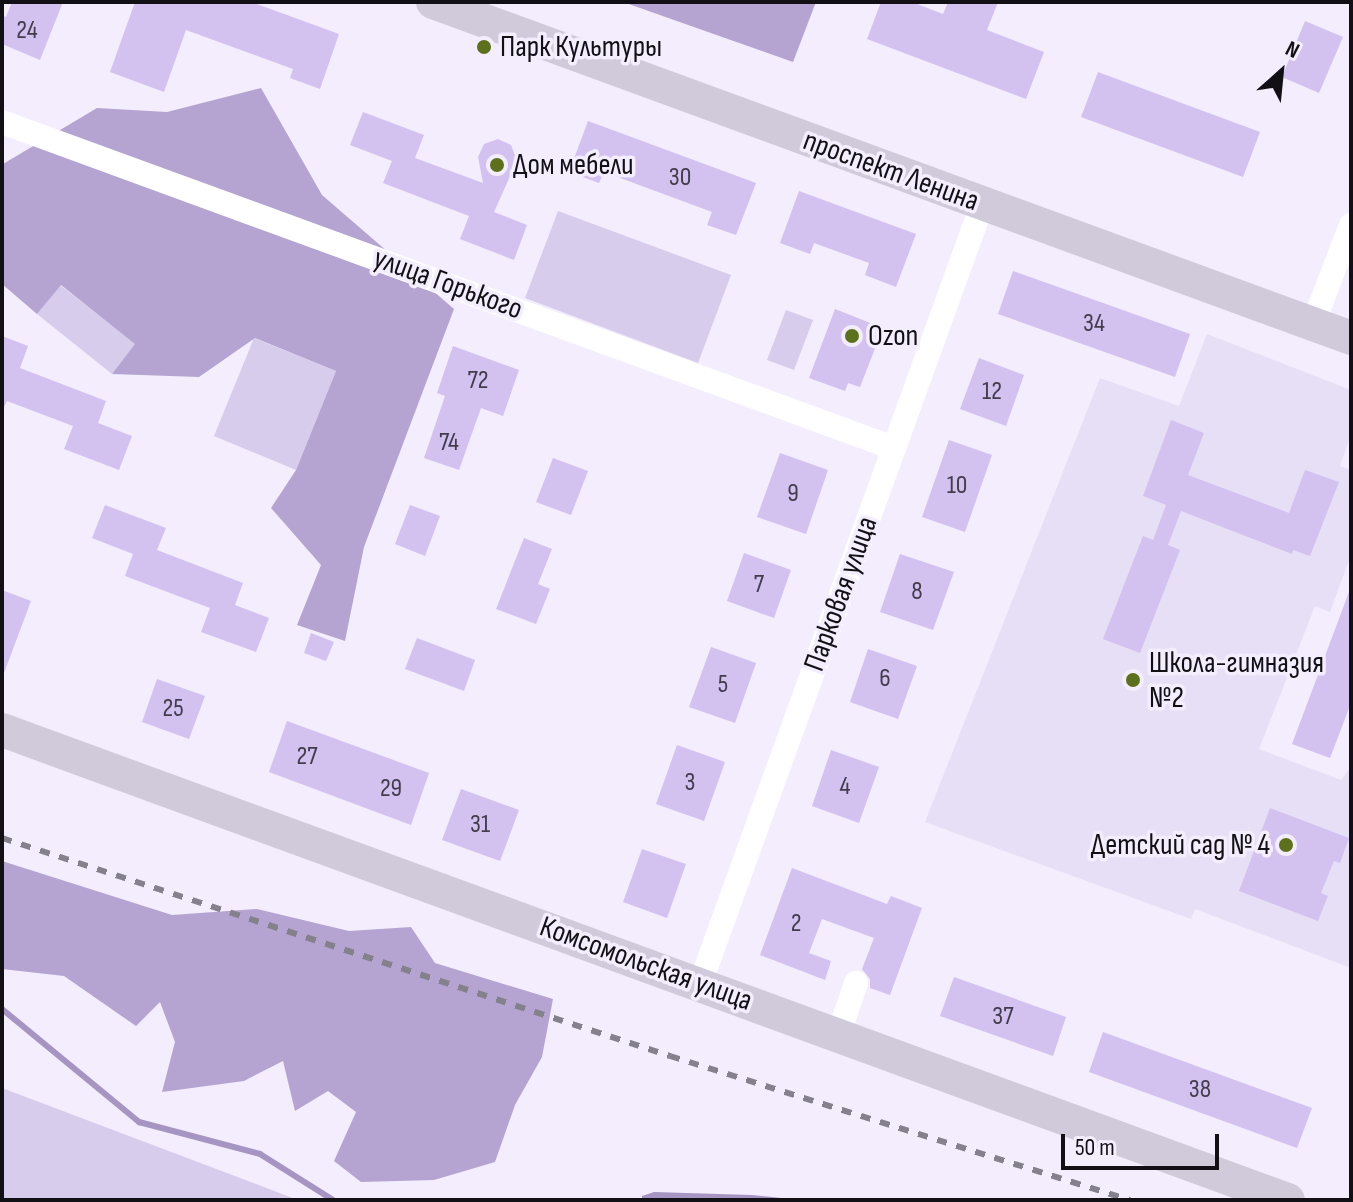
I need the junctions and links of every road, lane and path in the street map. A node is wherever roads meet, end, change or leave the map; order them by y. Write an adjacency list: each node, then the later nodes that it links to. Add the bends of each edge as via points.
1 (433, 2): 3 (street, проспект Ленина)
2 (2, 122): 7 (street, улица Горького)
3 (982, 205): 5 (street, проспект Ленина); 7 (street, Парковая улица)
4 (1351, 225): 5 (street)
5 (1313, 324): 6 (street, проспект Ленина)
6 (1351, 338)
7 (894, 448): 10 (street, Парковая улица)
8 (2, 730): 10 (street, Комсомольская улица)
9 (856, 983): 11 (street)
10 (700, 984): 11 (street, Комсомольская улица)
11 (839, 1033): 12 (street, Комсомольская улица)
12 (1288, 1200)

